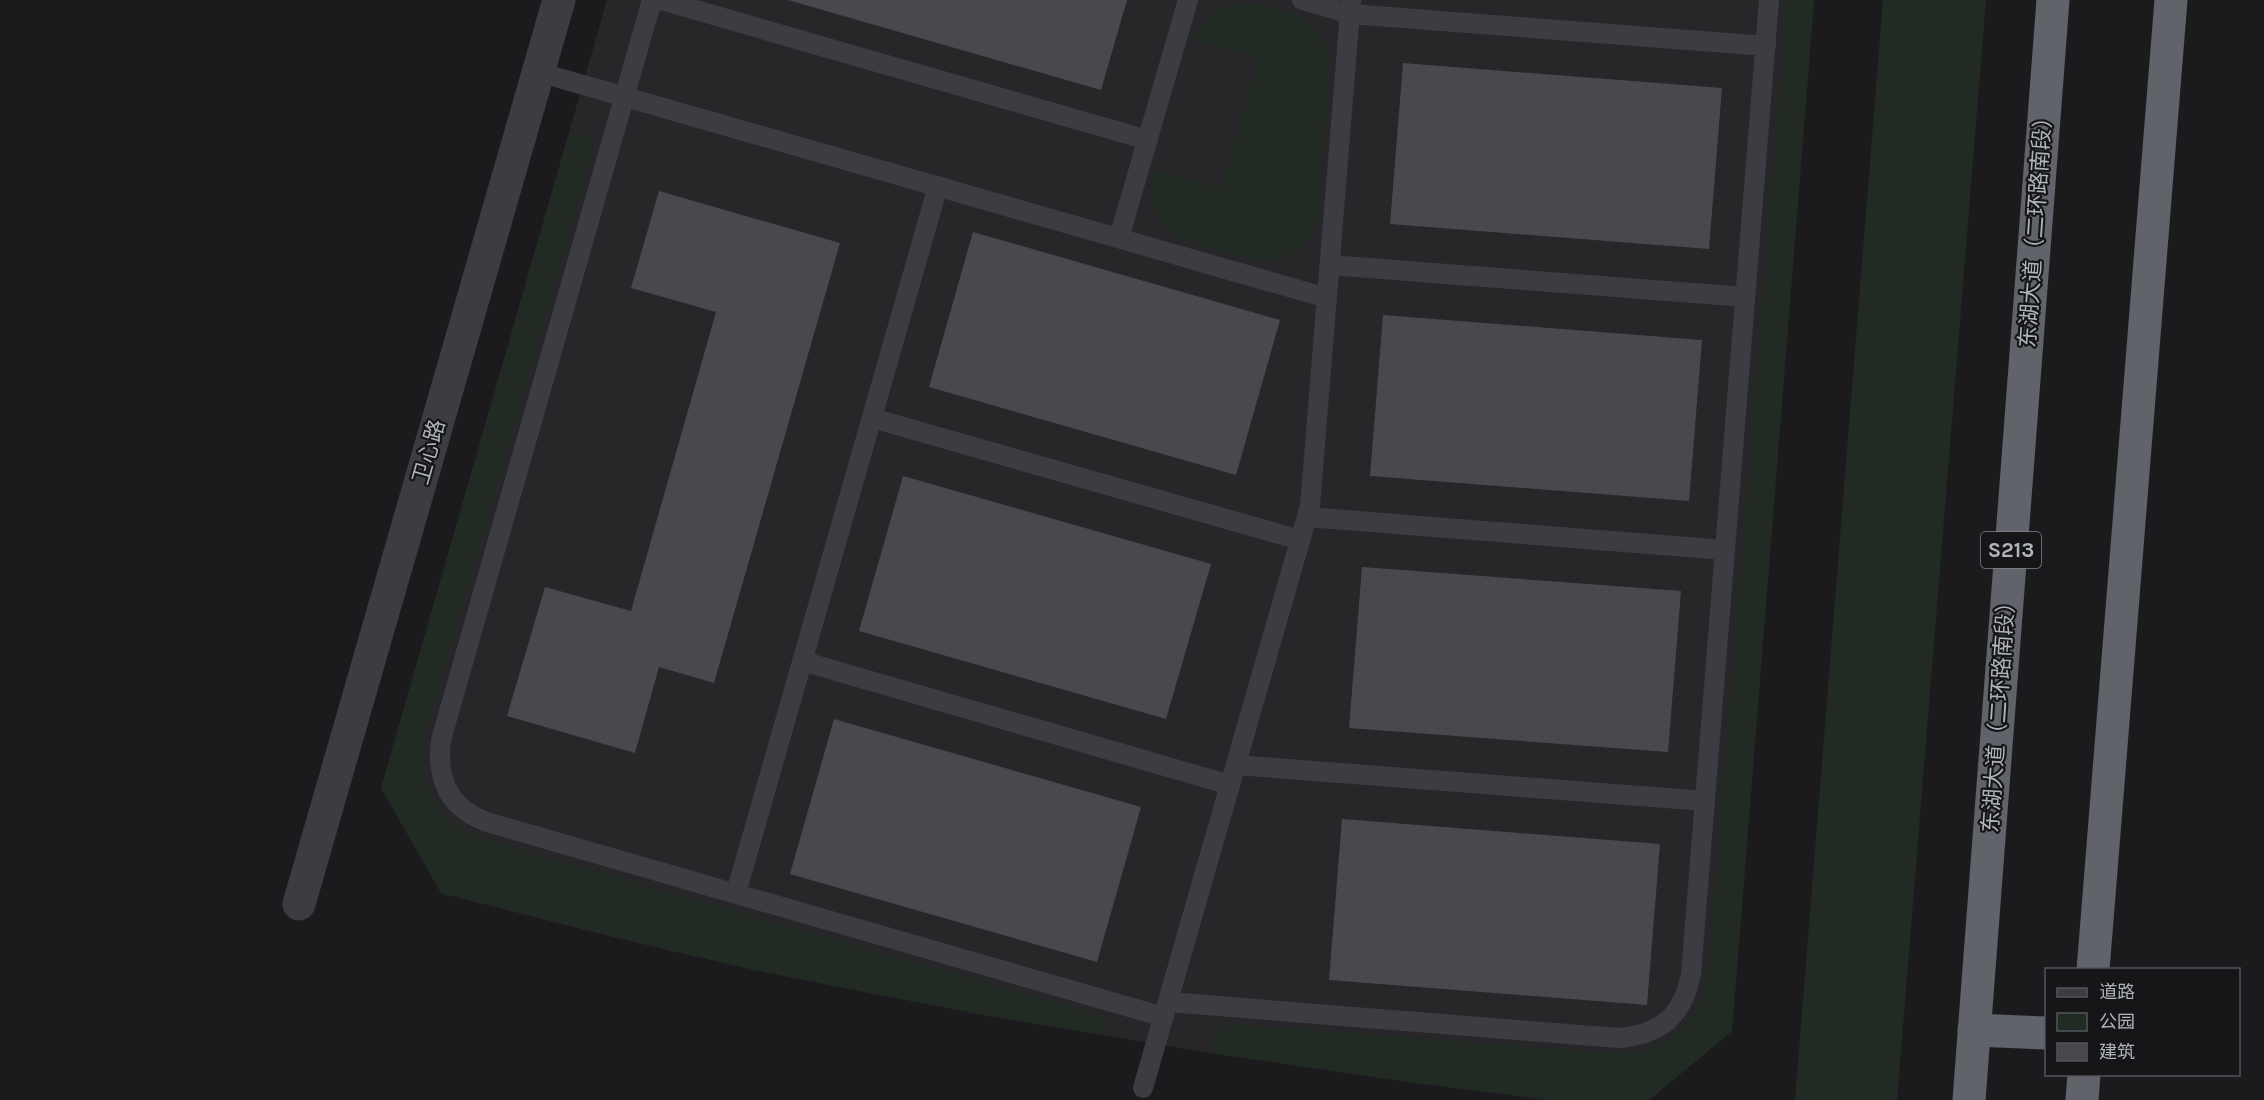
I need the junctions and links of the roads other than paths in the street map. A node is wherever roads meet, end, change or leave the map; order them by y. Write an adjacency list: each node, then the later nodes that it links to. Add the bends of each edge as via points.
1 (559, 0): 11 (street, 卫心路)
2 (652, 0): 12 (lane)
3 (661, 0): 13 (lane)
4 (1188, 0): 13 (lane)
5 (1302, 0): 9 (lane)
6 (1769, 0): 10 (lane)
7 (2054, 0): 31 (highway, 东湖大道（二环路南段） / S213)
8 (2171, 0): 29 (highway)
9 (1351, 7): 10 (lane); 16 (lane)
10 (1766, 46): 17 (lane)
11 (538, 72): 12 (lane); 28 (street, 卫心路)
12 (625, 97): 14 (lane); 27 (lane, via 441,740 440,770 452,798 474,817)
13 (1148, 140): 15 (lane)
14 (938, 186): 15 (lane); 19 (lane)
15 (1119, 238): 18 (lane)
16 (1330, 265): 17 (lane); 18 (lane)
17 (1745, 297): 22 (lane)
18 (1327, 298): 20 (lane)
19 (872, 418): 21 (lane); 23 (lane)
20 (1307, 517): 21 (lane); 22 (lane)
21 (1300, 540): 24 (lane)
22 (1725, 550): 26 (lane)
23 (802, 661): 25 (lane); 27 (lane)
24 (1236, 765): 25 (lane); 26 (lane)
25 (1230, 785): 30 (lane)
26 (1705, 801): 30 (lane, via 1688,993 1667,1022 1652,1031 1618,1038)
27 (736, 893): 30 (lane)
28 (299, 904)
29 (2093, 968)
30 (1166, 1009): 34 (lane)
31 (1974, 1030): 32 (highway); 35 (highway, 东湖大道（二环路南段） / S213)
32 (2045, 1033)
33 (2084, 1076): 36 (highway)
34 (1143, 1088)
35 (1969, 1100)
36 (2082, 1100)

